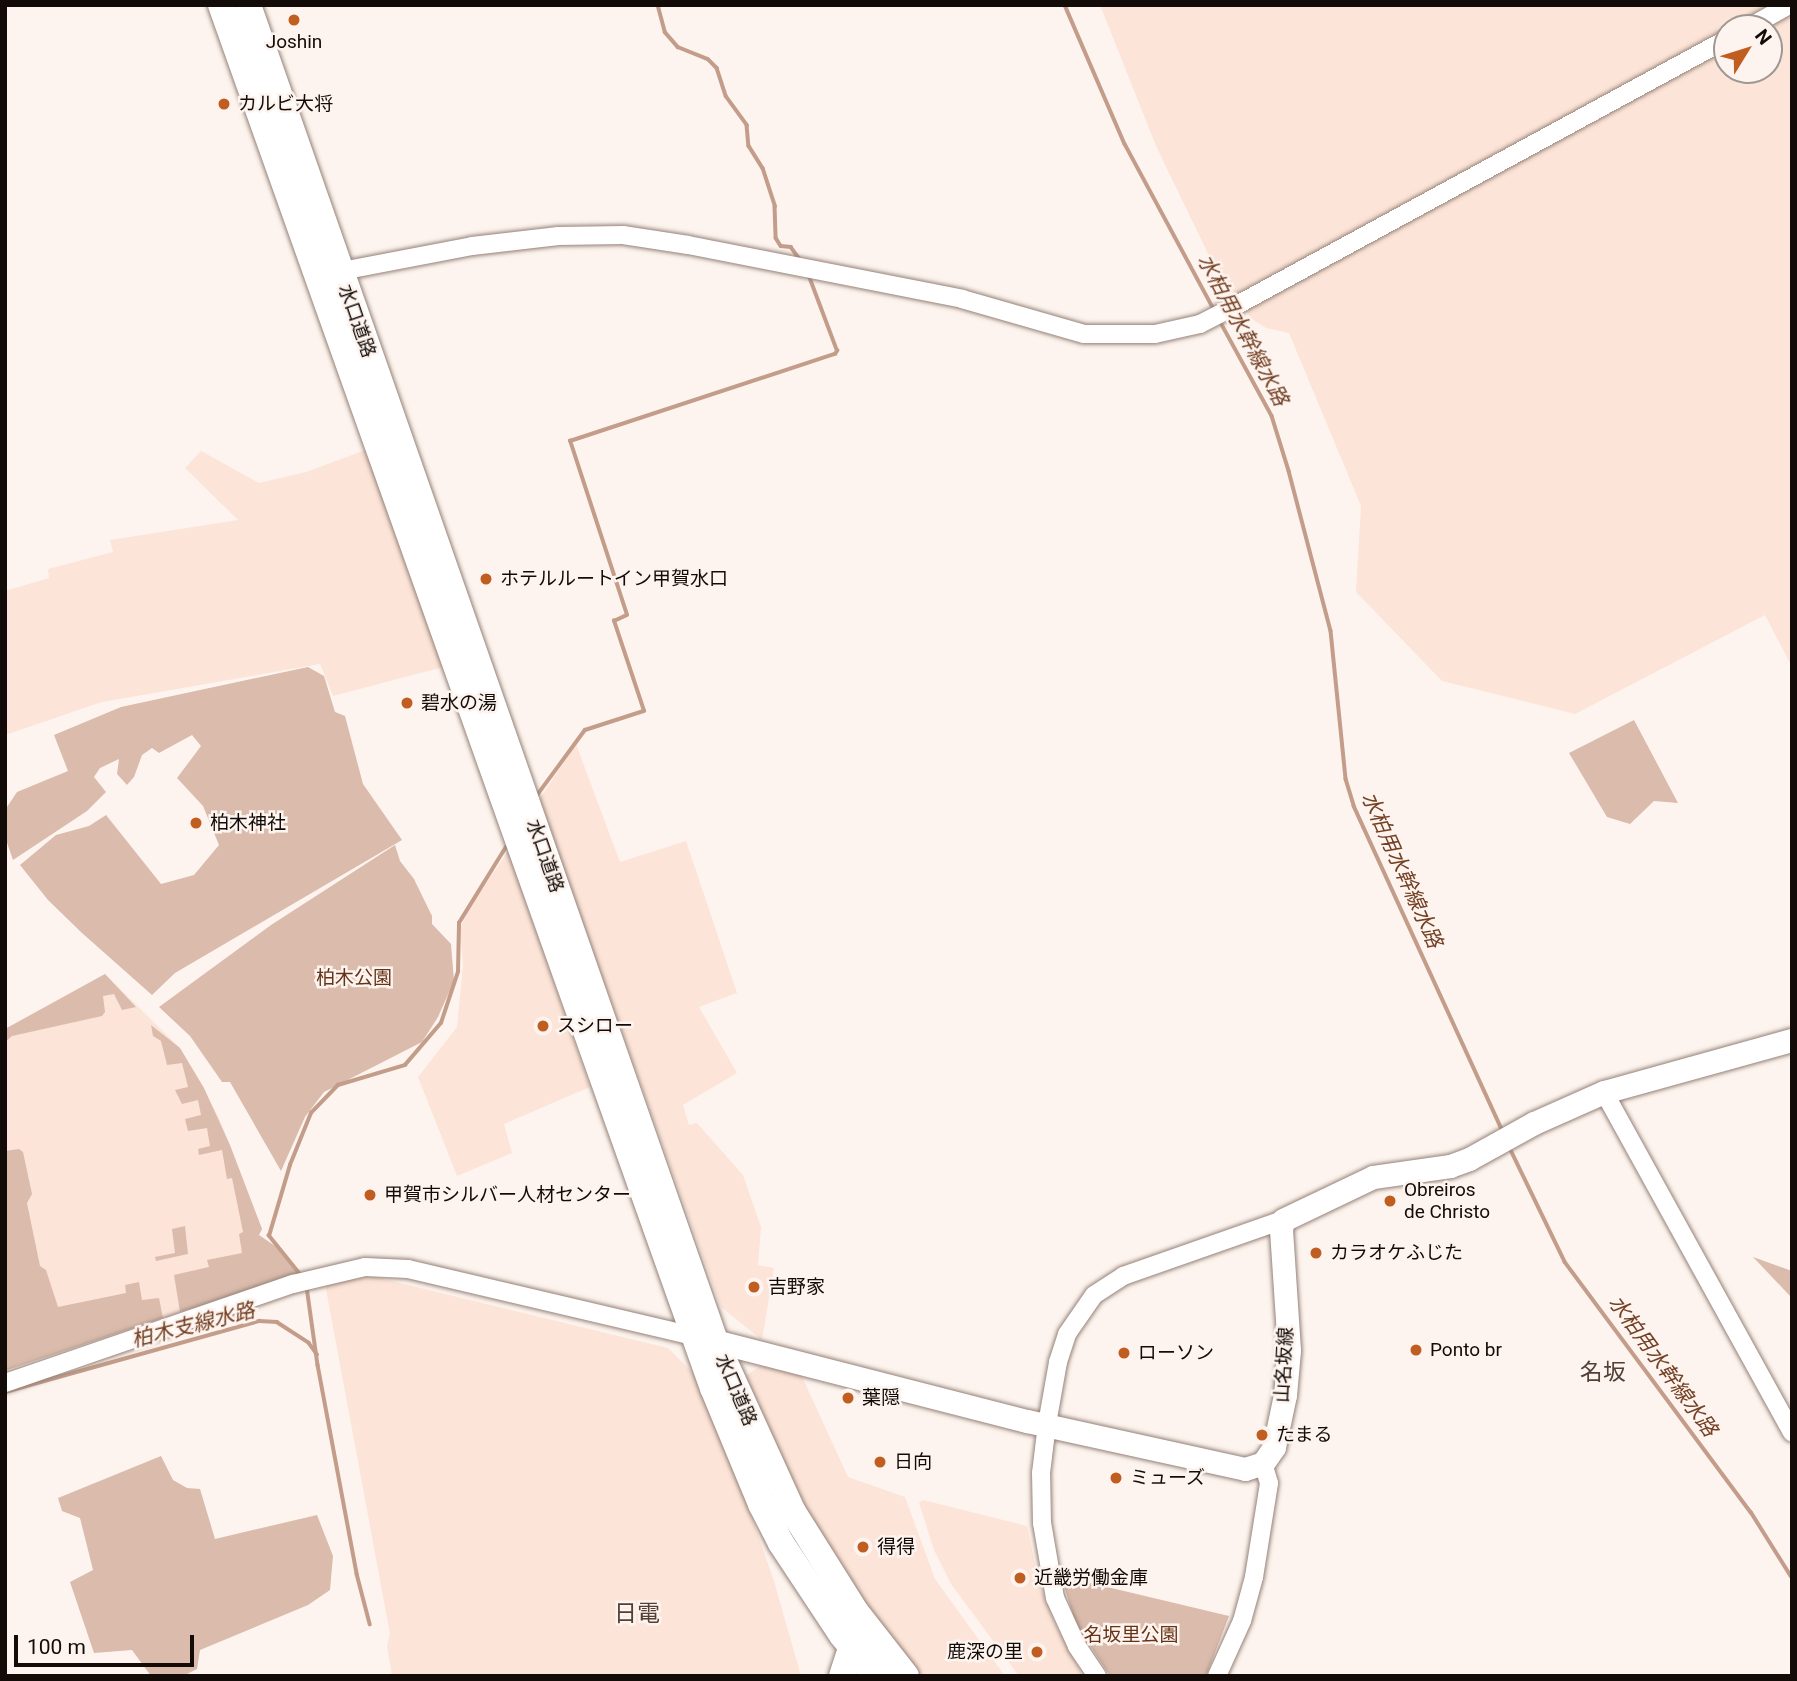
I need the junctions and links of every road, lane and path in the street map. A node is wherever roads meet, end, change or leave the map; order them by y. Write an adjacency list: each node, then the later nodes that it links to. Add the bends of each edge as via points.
1 (221, 5): 6 (highway, 水口道路)
2 (248, 5): 6 (highway, 水口道路)
3 (1789, 5): 4 (street)
4 (1773, 14)
5 (1713, 47): 6 (street, via 1217,315 1155,334 1084,334 962,299 623,235 558,236 472,246)
6 (328, 273): 10 (highway, 水口道路)
7 (1792, 1041): 8 (main road)
8 (1604, 1092): 9 (main road, via 1469,1159 1373,1177); 13 (street)
9 (1283, 1220): 12 (street, via 1122,1276 1094,1295 1067,1334); 14 (main road, 山名坂線, via 1289,1350 1274,1447)
10 (704, 1338): 11 (street, via 408,1269 365,1266 293,1284); 12 (main road); 15 (highway, 水口道路); 16 (highway, 水口道路, via 761,1504 781,1544)
11 (5, 1383)
12 (1047, 1424): 14 (main road, via 1245,1469); 21 (street, via 1041,1485 1049,1574 1066,1624)
13 (1792, 1432)
14 (1263, 1463): 22 (street, via 1269,1483 1254,1577)
15 (789, 1504): 16 (highway, via 800,1537 855,1621 856,1630); 20 (highway, 水口道路, via 856,1612)
16 (847, 1641): 17 (main road); 18 (highway); 19 (highway, 水口道路)
17 (832, 1676)
18 (842, 1676)
19 (875, 1676)
20 (906, 1676)
21 (1097, 1676)
22 (1217, 1676)

